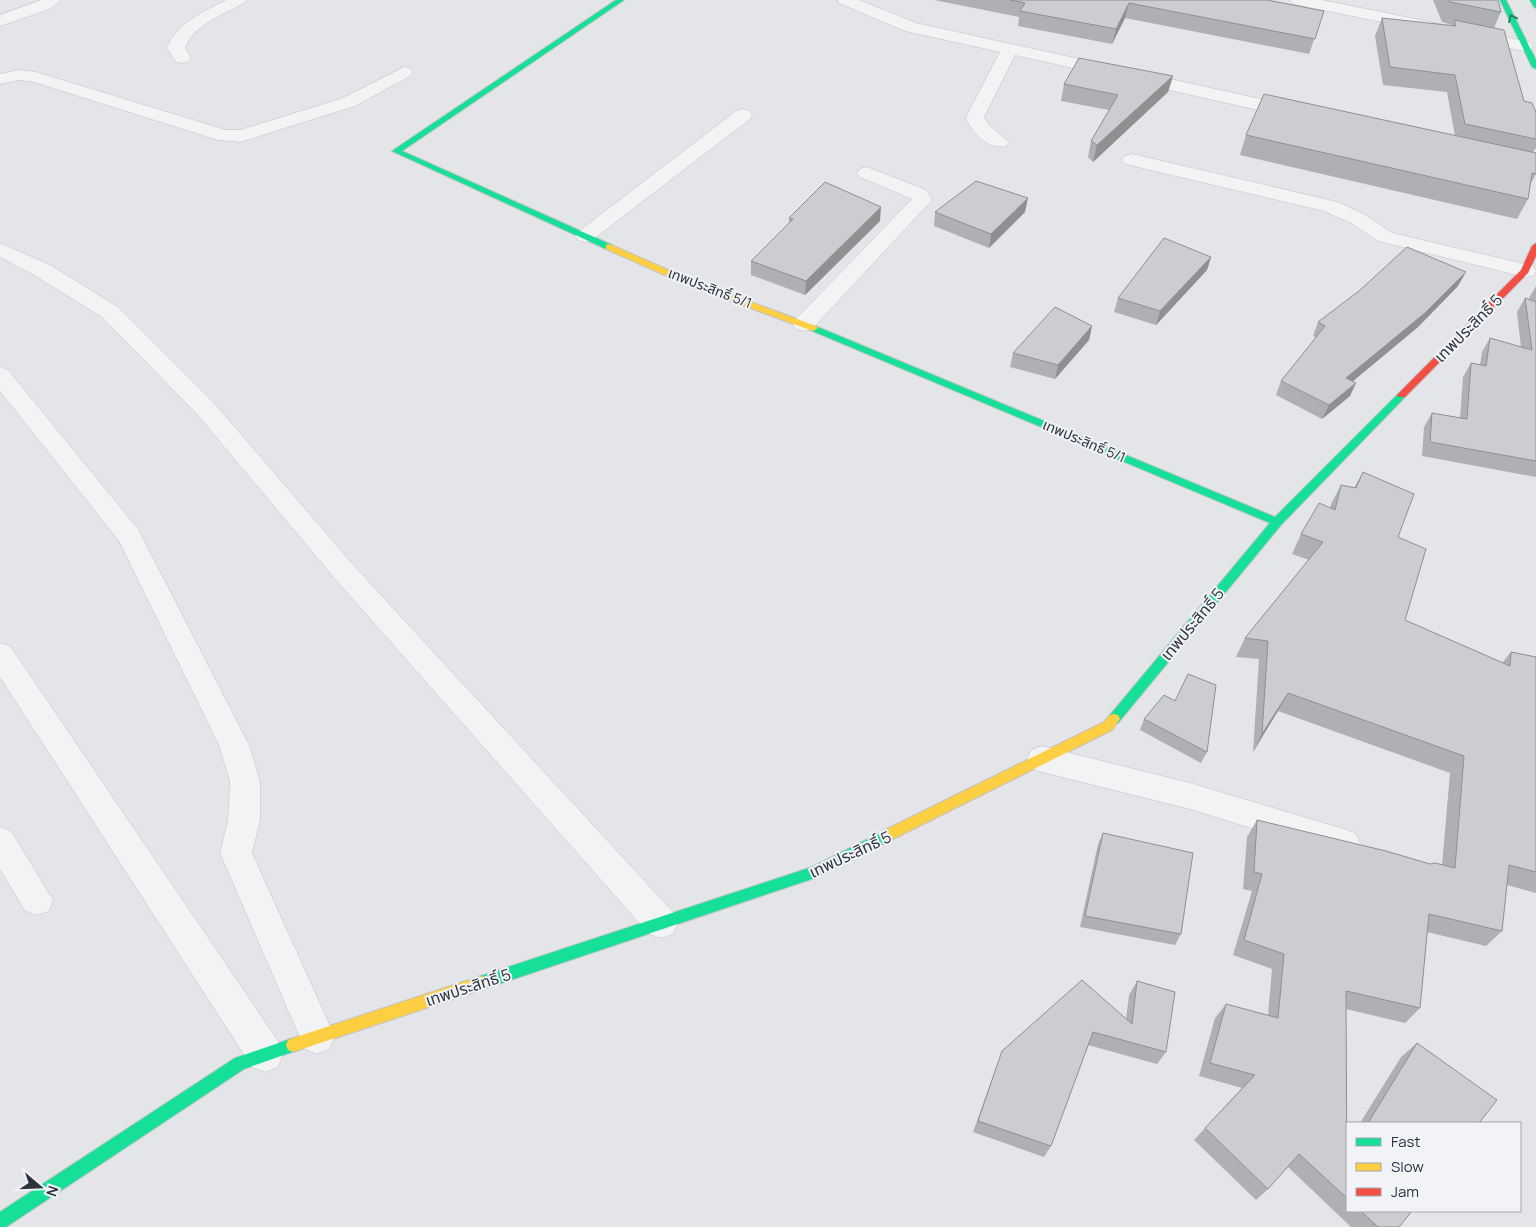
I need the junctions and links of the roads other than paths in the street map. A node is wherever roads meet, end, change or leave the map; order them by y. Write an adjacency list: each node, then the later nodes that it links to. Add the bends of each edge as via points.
1 (53, 0): 9 (street)
2 (238, 0): 12 (street, via 185,30 176,48)
3 (621, 0): 21 (street, เทพประสิทธิ์ 5/1, via 396,151)
4 (845, 0): 10 (street, via 911,27)
5 (1298, 0): 11 (street)
6 (1503, 0): 11 (street, one-way to 6)
7 (1533, 0): 8 (street)
8 (1536, 6)
9 (0, 21)
10 (1010, 49): 17 (street); 18 (street, via 975,117 976,123)
11 (1530, 49): 13 (street)
12 (182, 58)
13 (1536, 67)
14 (404, 72): 15 (street, via 349,102 240,136 225,136 36,77)
15 (0, 78)
16 (743, 115): 21 (street)
17 (1312, 117)
18 (999, 142)
19 (1132, 160): 24 (street, via 1331,206 1384,236)
20 (866, 172): 25 (street, via 919,194 922,200)
21 (585, 236): 25 (street, เทพประสิทธิ์ 5/1, via 688,282)
22 (1536, 246): 24 (street, เทพประสิทธิ์ 5)
23 (0, 249): 33 (street, via 42,270 110,312 205,408 346,574)
24 (1525, 271): 27 (street, เทพประสิทธิ์ 5)
25 (804, 324): 27 (street, เทพประสิทธิ์ 5/1)
26 (0, 375): 34 (street, via 130,536 234,745 245,781 244,820 236,853)
27 (1277, 522): 29 (street, เทพประสิทธิ์ 5, via 1108,726)
28 (0, 654): 35 (street)
29 (1042, 759): 31 (street, via 1190,796); 33 (street, เทพประสิทธิ์ 5, via 815,872)
30 (0, 842): 32 (street)
31 (1369, 850)
32 (37, 900)
33 (661, 923): 34 (street, เทพประสิทธิ์ 5)
34 (317, 1037): 35 (street, เทพประสิทธิ์ 5)
35 (265, 1054): 36 (street, เทพประสิทธิ์ 5, via 240,1063)
36 (0, 1221)

